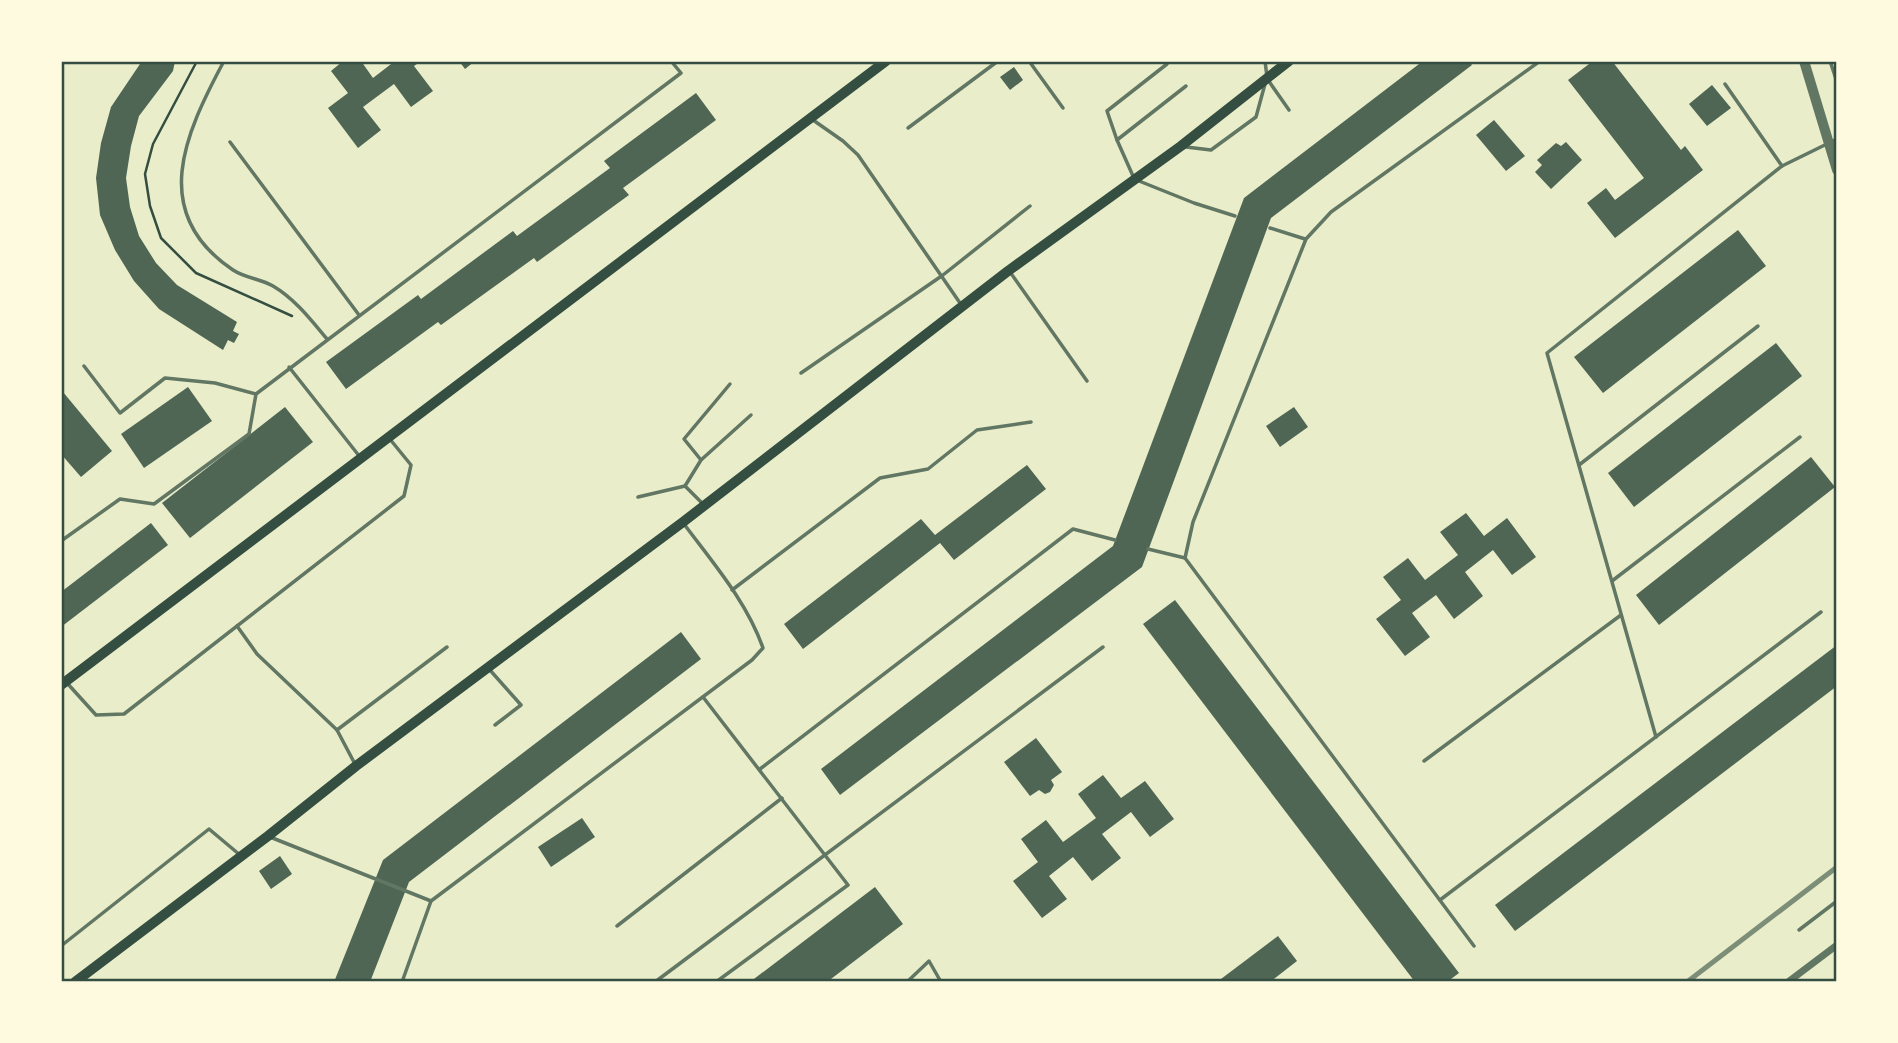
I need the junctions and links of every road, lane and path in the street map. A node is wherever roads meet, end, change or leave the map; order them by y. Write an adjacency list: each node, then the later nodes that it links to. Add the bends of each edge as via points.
1 (224, 61): 36 (lane, via 185,147 180,184 189,220 209,253 236,273 272,286 298,304)
2 (671, 61): 34 (lane, via 681,73)
3 (886, 61): 18 (main road)
4 (998, 61): 19 (lane)
5 (1029, 61): 16 (lane)
6 (1265, 61): 12 (lane)
7 (1289, 61): 12 (main road)
8 (1540, 61): 30 (lane, via 1331,212)
9 (1804, 61): 21 (street)
10 (1830, 61): 13 (lane)
11 (1167, 64): 20 (lane, via 1107,111)
12 (1267, 78): 17 (lane); 23 (main road); 23 (lane, via 1256,117 1211,150)
13 (1837, 82)
14 (1725, 84): 24 (lane)
15 (1186, 86): 20 (lane)
16 (1063, 108)
17 (1289, 110)
18 (809, 118): 32 (lane, via 858,155); 46 (main road)
19 (908, 128)
20 (1117, 140): 26 (lane)
21 (1833, 141): 24 (lane); 25 (street)
22 (230, 142): 34 (lane)
23 (1181, 146): 26 (main road)
24 (1782, 166): 49 (lane, via 1547,353)
25 (1837, 170)
26 (1135, 179): 28 (lane); 31 (main road)
27 (1030, 206): 32 (lane)
28 (1235, 216)
29 (1270, 228): 30 (lane)
30 (1306, 239): 57 (lane, via 1193,522)
31 (1009, 271): 33 (main road); 40 (lane)
32 (943, 275): 33 (lane); 39 (lane)
33 (963, 308): 52 (main road)
34 (359, 315): 36 (lane)
35 (1758, 326): 49 (lane)
36 (327, 339): 38 (lane)
37 (84, 366): 42 (lane, via 120,412 165,378 215,383)
38 (289, 367): 42 (lane); 47 (lane)
39 (801, 373)
40 (1087, 381)
41 (730, 384): 48 (lane, via 684,439)
42 (256, 394): 55 (lane, via 249,433 154,504 120,499)
43 (751, 415): 48 (lane)
44 (1031, 422): 59 (lane, via 977,430 928,469 880,478)
45 (1800, 437): 58 (lane)
46 (389, 438): 47 (main road); 62 (lane, via 411,465 404,496)
47 (361, 459): 66 (main road)
48 (701, 460): 50 (lane)
49 (1579, 465): 58 (lane)
50 (685, 486): 51 (lane); 52 (lane)
51 (638, 497)
52 (703, 505): 53 (main road)
53 (683, 522): 59 (lane); 65 (main road)
54 (1115, 540): 73 (lane, via 1073,529)
55 (61, 541)
56 (1148, 549): 57 (lane)
57 (1185, 558): 78 (lane)
58 (1612, 581): 61 (lane)
59 (732, 590): 67 (lane, via 763,648)
60 (1821, 612): 70 (lane)
61 (1621, 615): 70 (lane); 71 (lane)
62 (237, 626): 66 (lane, via 124,714 96,715); 69 (lane, via 257,654)
63 (447, 647): 69 (lane)
64 (1103, 647): 76 (lane)
65 (488, 667): 68 (lane, via 521,705); 72 (main road)
66 (64, 683)
67 (703, 697): 73 (lane); 79 (lane)
68 (495, 725)
69 (337, 730): 72 (lane)
70 (1656, 737): 78 (lane)
71 (1424, 761)
72 (356, 766): 75 (main road)
73 (760, 769): 74 (lane)
74 (782, 798): 76 (lane); 81 (lane)
75 (268, 836): 77 (main road); 79 (lane)
76 (827, 855): 86 (lane); 91 (lane, via 848,885)
77 (241, 856): 84 (lane, via 209,829); 87 (main road)
78 (1440, 900): 85 (lane)
79 (431, 901): 88 (lane)
80 (1837, 901): 82 (lane)
81 (617, 926)
82 (1799, 930)
83 (1837, 945): 94 (street)
84 (61, 946)
85 (1474, 946)
86 (662, 975): 89 (lane); 90 (lane)
87 (75, 982)
88 (402, 982)
89 (655, 982)
90 (664, 982)
91 (716, 982)
92 (907, 982): 93 (lane, via 929,961)
93 (941, 982)
94 (1788, 982)

